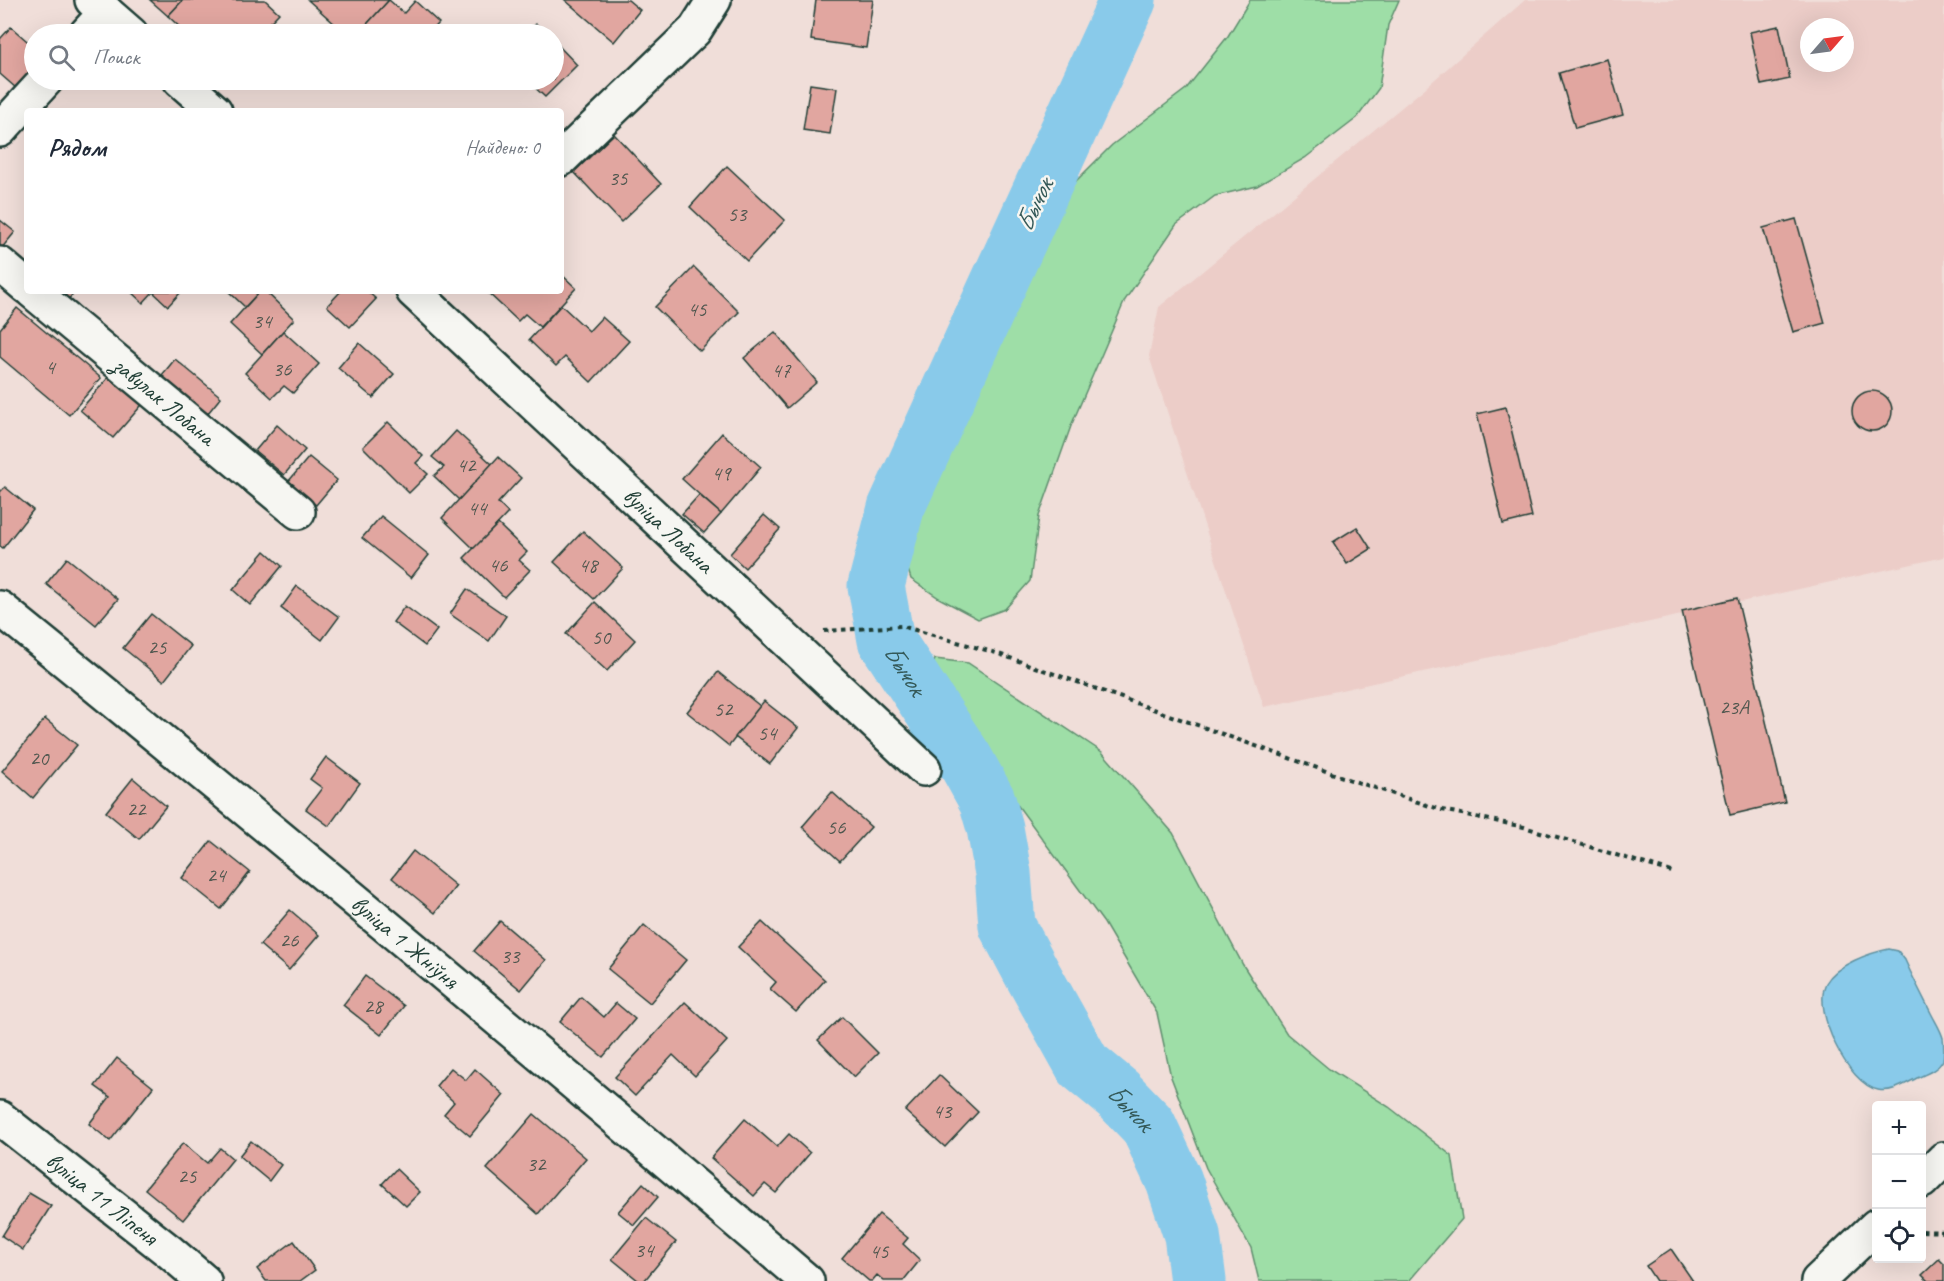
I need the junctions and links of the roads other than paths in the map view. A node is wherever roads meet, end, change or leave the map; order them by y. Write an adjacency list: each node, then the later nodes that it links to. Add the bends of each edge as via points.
1 (714, 0): 8 (street, via 695,30)
2 (95, 16): 3 (street)
3 (111, 24)
4 (37, 90): 7 (street)
5 (191, 90): 6 (street)
6 (212, 108)
7 (0, 130)
8 (564, 156)
9 (0, 264): 10 (street)
10 (24, 284)
11 (36, 294): 13 (street, завулак Лобана)
12 (422, 294): 15 (street, вуліца Лобана)
13 (298, 512)
14 (0, 608): 21 (street, вуліца 1 Жніўня, via 599,1103)
15 (924, 769)
16 (0, 1118): 20 (street, вуліца 11 Ліпеня)
17 (1944, 1159): 18 (street)
18 (1926, 1177)
19 (1872, 1230): 22 (street)
20 (204, 1281)
21 (807, 1281)
22 (1818, 1281)

